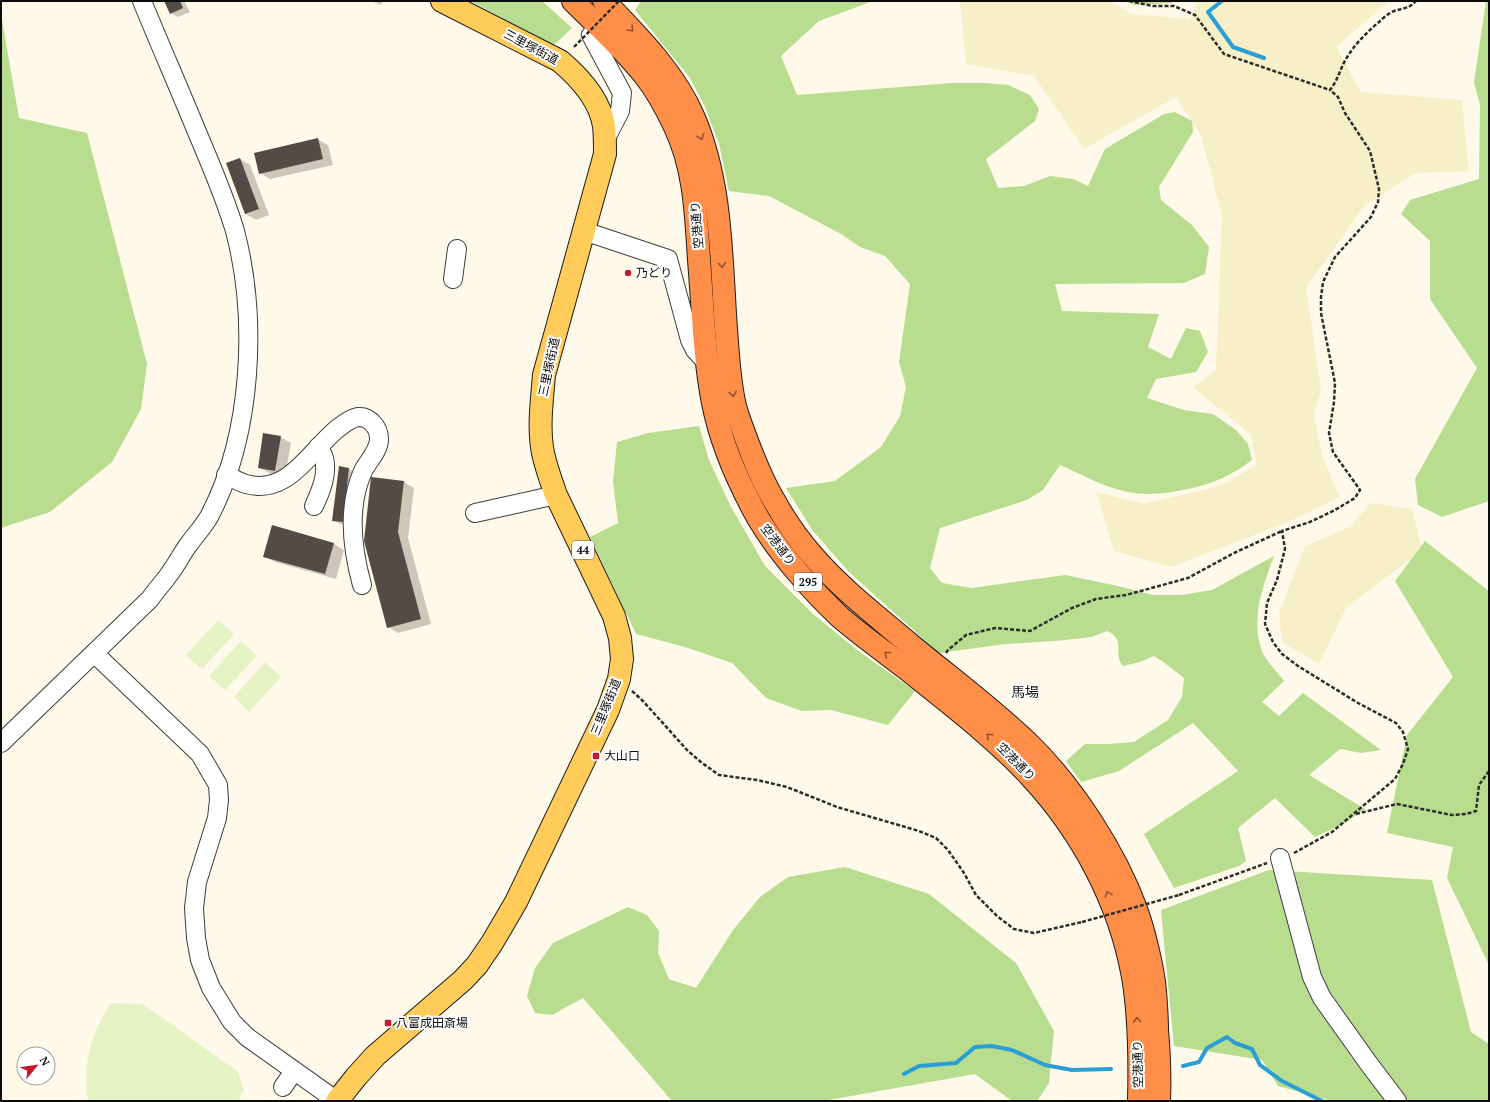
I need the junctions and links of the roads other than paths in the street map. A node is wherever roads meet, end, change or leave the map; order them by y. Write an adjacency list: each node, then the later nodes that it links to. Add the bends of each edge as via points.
1 (142, 1): 12 (street, via 222,191 235,232 248,311 249,347 244,406 233,457)
2 (442, 1): 6 (main road, 三里塚街道 / 44, via 560,61 575,74 588,91 604,124)
3 (573, 1): 5 (highway, 空港通り / 295)
4 (604, 1): 24 (highway, 空港通り / 295, one-way to 24, via 634,32 668,74 693,115 704,144 712,170 716,198 729,369 735,407 761,475 774,500 810,553 832,576 1004,721 1034,749 1085,811 1120,874 1136,910 1146,946 1155,987)
5 (599, 26): 6 (street, via 591,35 622,93 620,111); 10 (highway, 空港通り / 295, via 647,78 676,128 686,155 696,213)
6 (605, 140): 7 (main road, 三里塚街道 / 44, via 605,154)
7 (584, 231): 10 (street, via 668,259 690,340); 13 (main road, 三里塚街道 / 44, via 544,375 540,411 543,452)
8 (457, 249): 9 (street)
9 (453, 279)
10 (707, 363): 23 (highway, 空港通り / 295, one-way to 10, via 1138,1022 1128,952 1104,886 1069,824 1030,775 986,732 841,617 774,544 739,482 727,454 713,404)
11 (318, 447): 12 (street, via 290,476 276,483 263,486 247,484); 14 (street, via 324,457 325,470 322,489); 16 (street, via 344,423 358,417 369,420 376,428 379,440 363,471 356,494 353,518 355,561)
12 (226, 476): 17 (street, via 209,517 170,574 150,599)
13 (556, 495): 15 (street); 22 (main road, 三里塚街道 / 44, via 614,616 620,638 622,659 619,679 608,710 516,902 477,965 375,1056)
14 (314, 506)
15 (475, 513)
16 (362, 585)
17 (95, 654): 18 (street); 20 (street, via 200,754 218,785 217,818 197,882 194,908 200,960 212,988 232,1022 247,1037)
18 (1, 743)
19 (1280, 858): 25 (street, via 1312,977 1322,998)
20 (294, 1071): 21 (street); 22 (street)
21 (283, 1087)
22 (337, 1101)
23 (1139, 1101)
24 (1159, 1101)
25 (1397, 1101)

